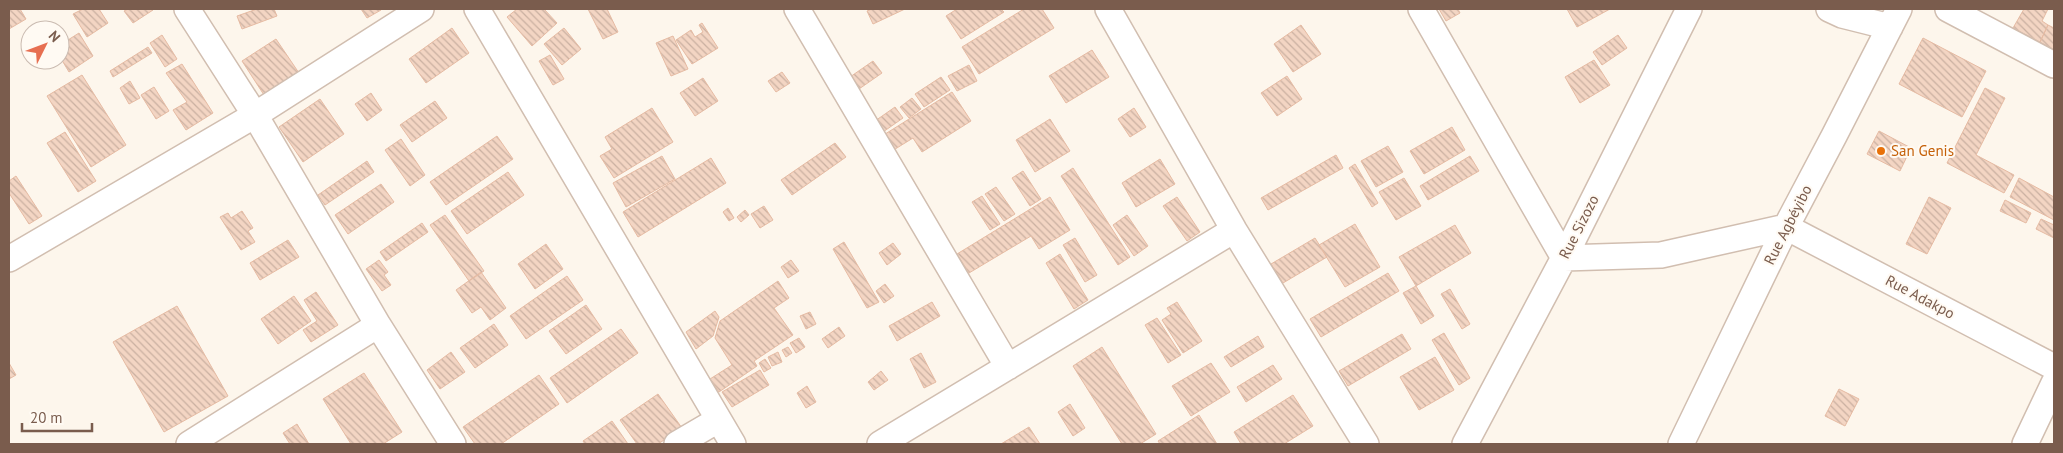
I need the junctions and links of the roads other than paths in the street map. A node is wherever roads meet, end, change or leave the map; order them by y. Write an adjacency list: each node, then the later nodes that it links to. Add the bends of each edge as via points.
1 (187, 9): 12 (street)
2 (421, 9): 12 (street)
3 (477, 9): 21 (street)
4 (796, 9): 18 (street)
5 (1108, 9): 14 (street)
6 (1421, 9): 15 (street)
7 (1690, 9): 15 (street, Rue Sizozo)
8 (1830, 9): 10 (street, via 1842,15)
9 (1948, 9): 11 (street)
10 (1894, 18): 13 (street, Rue Agbéyibo)
11 (2054, 65)
12 (255, 114): 16 (street); 17 (street)
13 (1786, 226): 15 (street, via 1661,256); 19 (street, Rue Adakpo); 29 (street, Rue Agbéyibo)
14 (1234, 230): 18 (street); 27 (street)
15 (1564, 258): 28 (street, Rue Sizozo)
16 (9, 259)
17 (378, 325): 22 (street); 23 (street)
18 (1008, 367): 26 (street)
19 (2054, 367)
20 (2054, 383): 30 (street)
21 (718, 420): 24 (street); 25 (street)
22 (190, 444)
23 (453, 444)
24 (677, 444)
25 (732, 444)
26 (880, 444)
27 (1366, 444)
28 (1465, 444)
29 (1681, 444)
30 (2024, 444)

